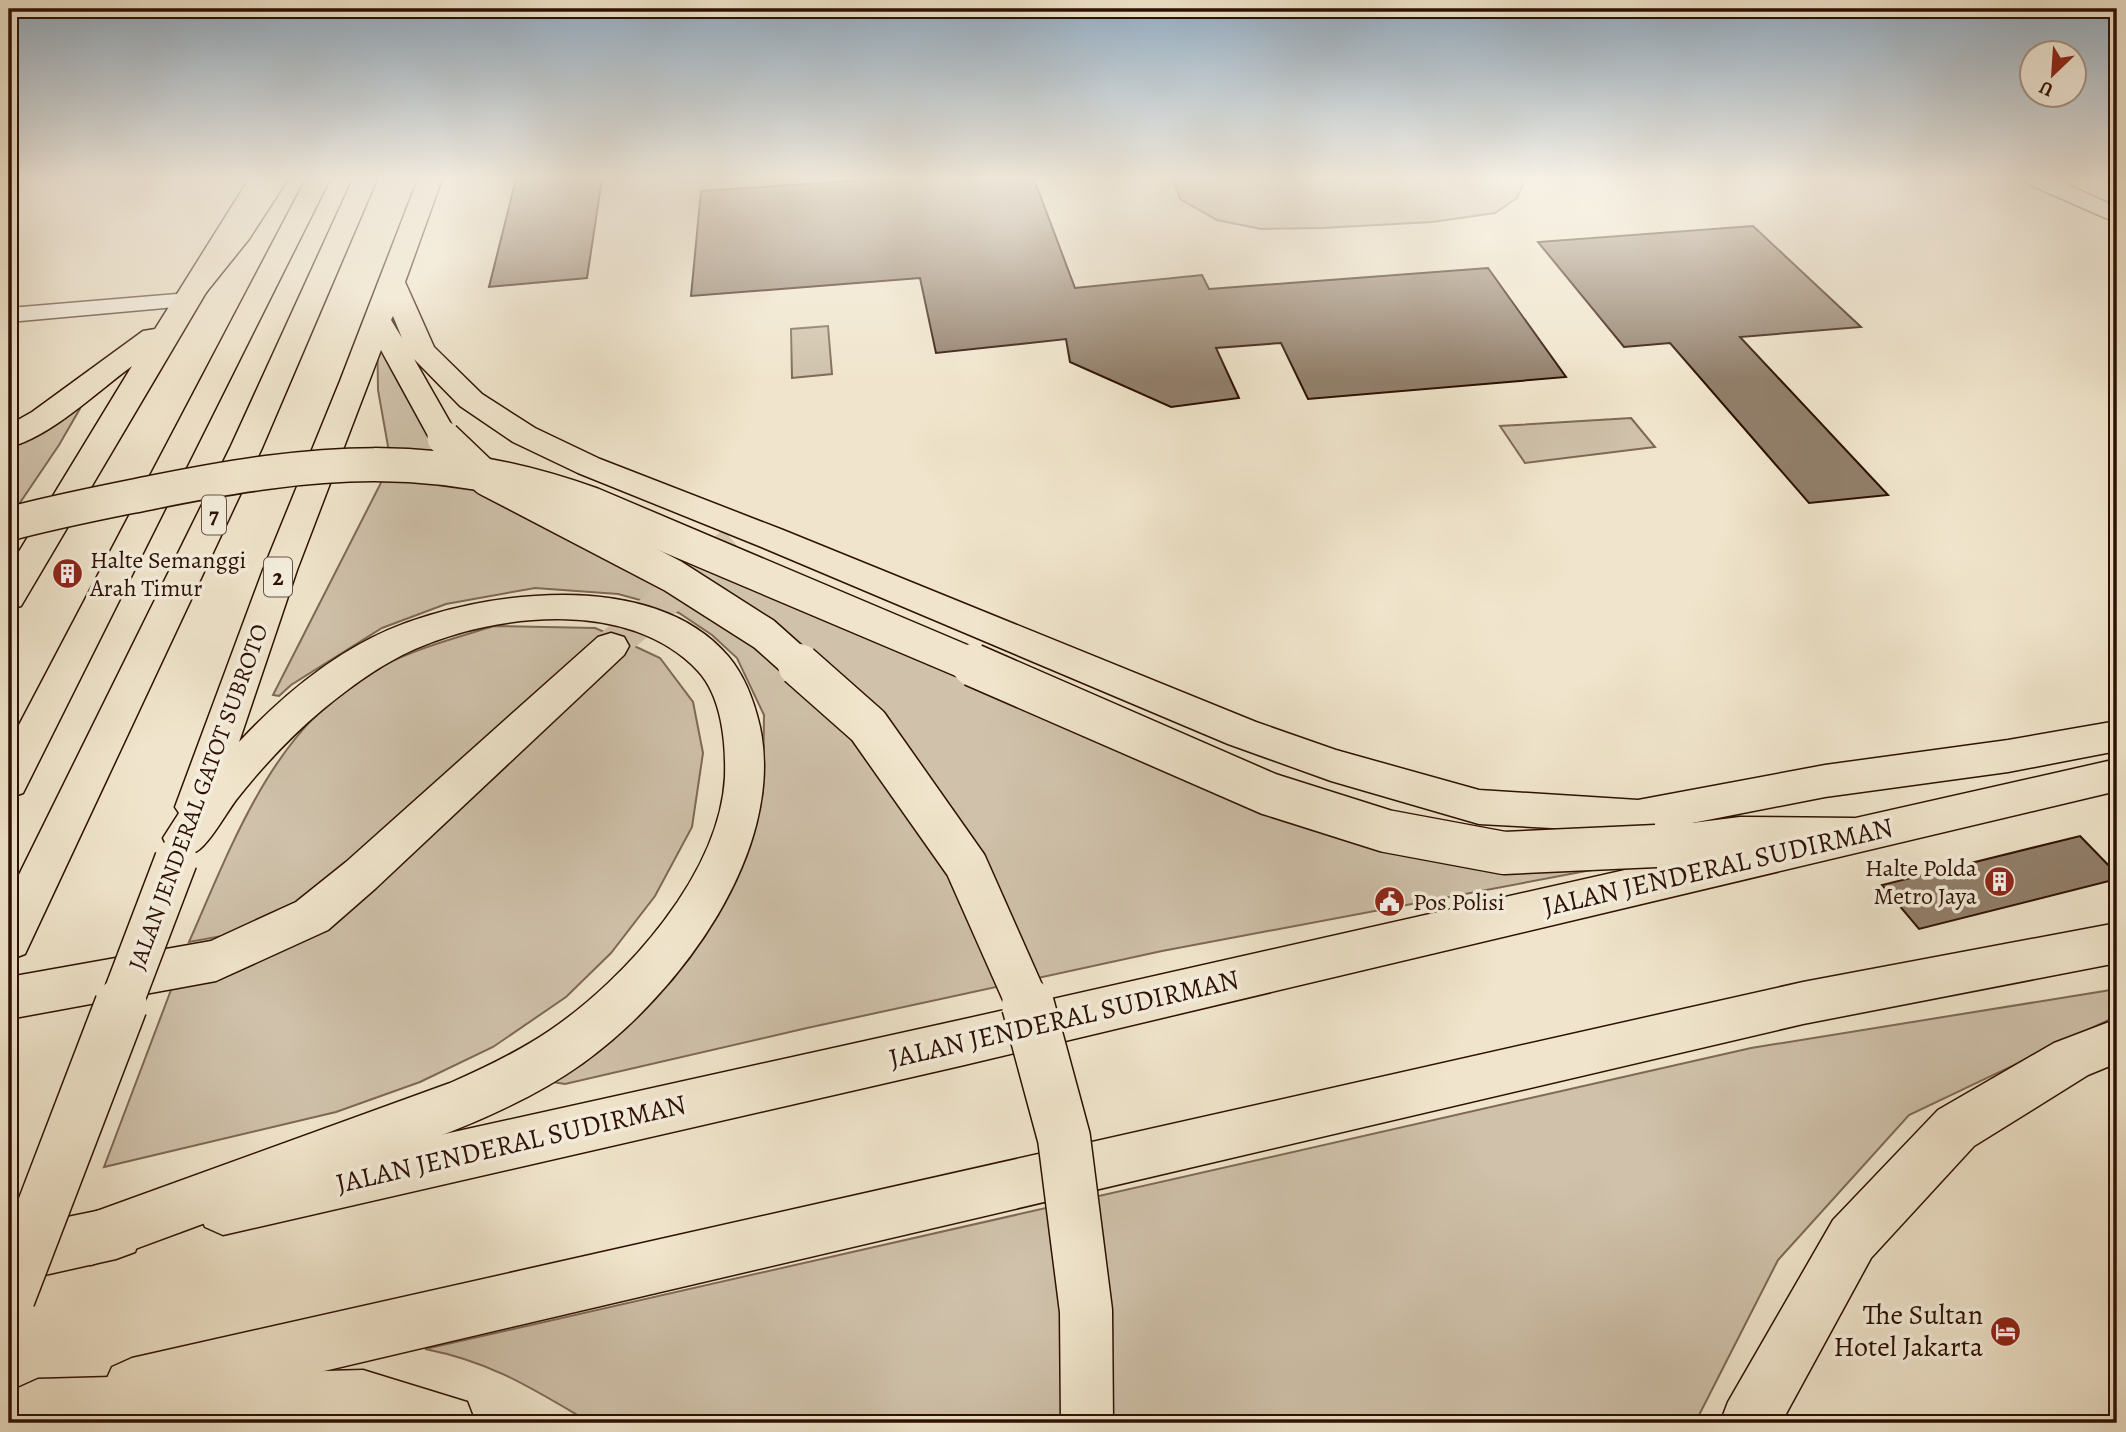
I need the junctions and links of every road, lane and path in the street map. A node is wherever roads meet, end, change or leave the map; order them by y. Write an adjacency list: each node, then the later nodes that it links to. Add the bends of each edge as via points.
1 (221, 246): 7 (main road)
2 (231, 246): 7 (main road)
3 (284, 246): 19 (main road)
4 (335, 246): 24 (main road, 7, via 246,447)
5 (405, 246): 6 (main road, JALAN JENDERAL GATOT SUBROTO / 2)
6 (392, 282): 9 (main road, JALAN JENDERAL GATOT SUBROTO / 2); 12 (main road, via 421,349 471,400 524,435 589,466)
7 (188, 301): 8 (street); 10 (main road, via 123,362); 14 (main road)
8 (9, 315)
9 (377, 319): 23 (main road, JALAN JENDERAL GATOT SUBROTO / 2); 33 (main road, bridge, via 444,438 487,479 673,576 764,634 868,726 966,866 1032,1014 1064,1138 1086,1311)
10 (9, 438)
11 (9, 524): 21 (main road, bridge, via 191,484 297,469 391,463 471,472 571,496 1269,794 1386,831 1504,853 1656,846)
12 (771, 538): 13 (main road, via 747,537); 18 (main road, via 1242,733 1331,765 1479,807 1637,817)
13 (734, 542)
14 (9, 597)
15 (611, 646): 26 (main road, via 312,916 216,961)
16 (2112, 736): 18 (main road, via 2008,756); 20 (main road)
17 (2117, 775): 20 (main road, JALAN JENDERAL SUDIRMAN)
18 (1825, 781): 21 (main road)
19 (9, 782)
20 (2042, 792): 22 (main road, JALAN JENDERAL SUDIRMAN)
21 (1740, 834): 22 (main road)
22 (1853, 835): 28 (main road, JALAN JENDERAL SUDIRMAN)
23 (180, 849): 28 (main road, via 236,772 291,715 328,683 373,654 435,626 502,611 576,605 631,614 670,631 707,657 733,692 745,747 741,812 720,867 682,932 635,987 566,1046 467,1101); 30 (main road, JALAN JENDERAL GATOT SUBROTO / 2, bridge)
24 (9, 940)
25 (2117, 943): 31 (main road, via 1790,1006)
26 (9, 998)
27 (2117, 1041): 34 (main road, via 2071,1059 1956,1128 1852,1239)
28 (91, 1239): 29 (main road, JALAN JENDERAL SUDIRMAN)
29 (9, 1256)
30 (9, 1297)
31 (24, 1412): 32 (main road, via 363,1399)
32 (446, 1423)
33 (1087, 1423)
34 (1749, 1423)

